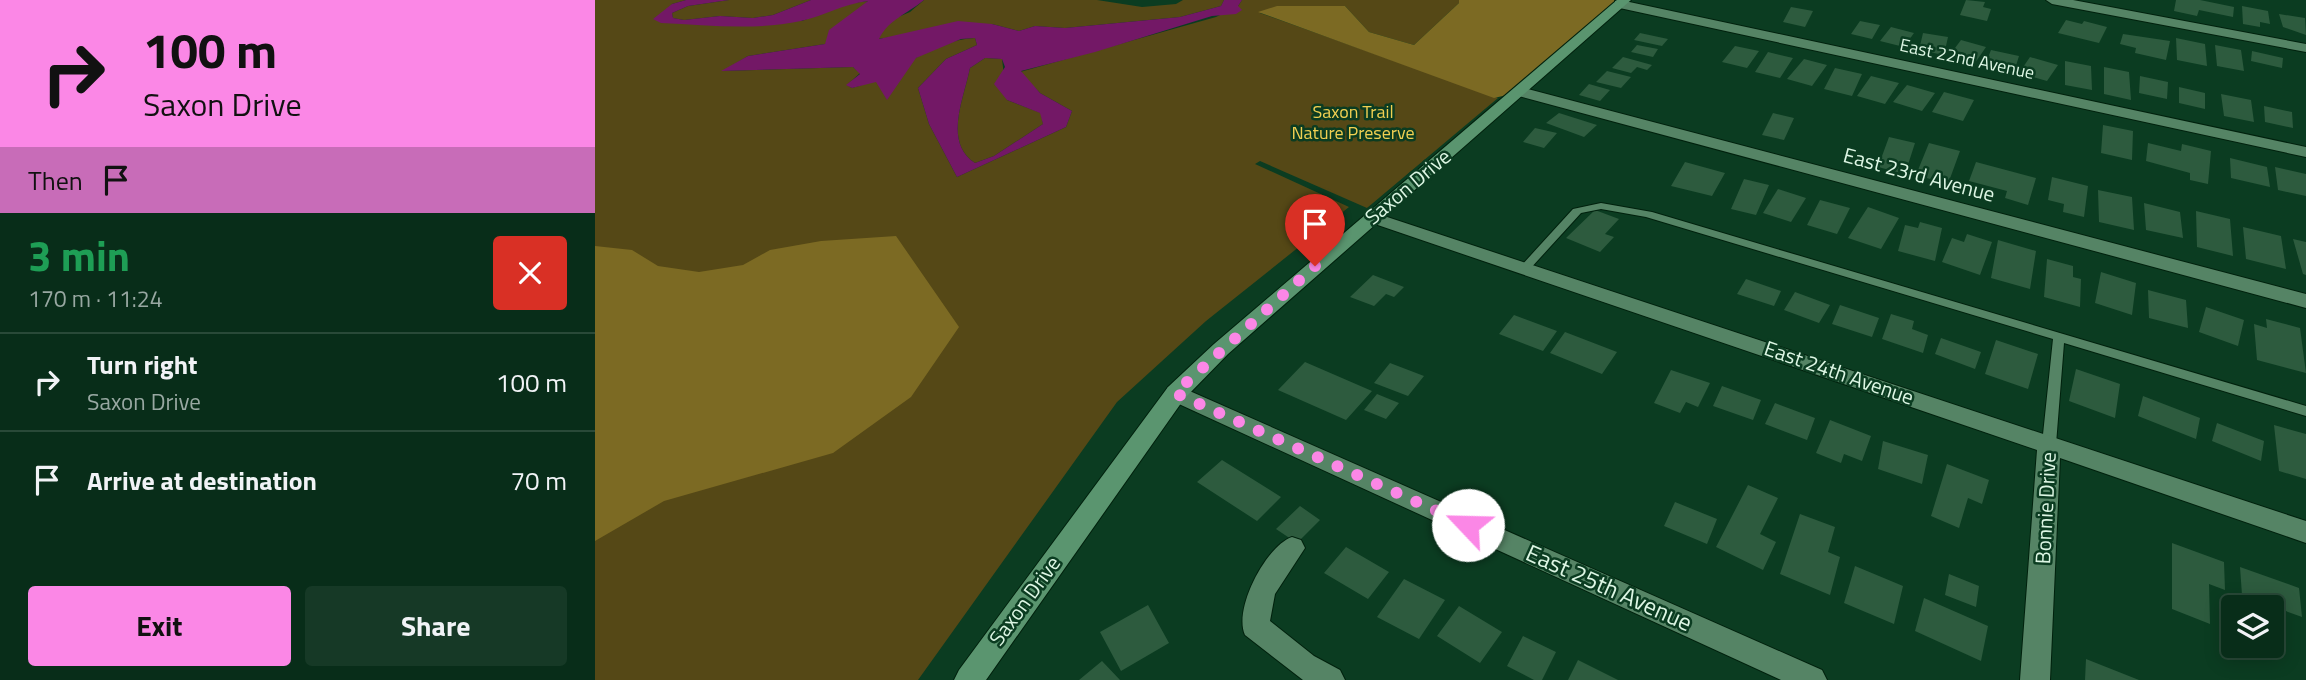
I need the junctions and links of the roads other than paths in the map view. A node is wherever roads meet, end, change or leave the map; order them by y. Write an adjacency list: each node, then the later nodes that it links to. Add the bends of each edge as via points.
1 (2052, 0): 3 (street)
2 (1622, 2): 4 (street, Saxon Drive); 5 (street, East 22nd Avenue)
3 (2306, 48)
4 (1520, 92): 6 (street, Saxon Drive); 8 (street, East 23rd Avenue)
5 (2306, 152)
6 (1372, 217): 7 (street, East 24th Avenue); 10 (street, Saxon Drive)
7 (1525, 268): 9 (lane, via 1577,211 1601,206 1648,214); 12 (street, East 24th Avenue)
8 (2306, 301)
9 (2059, 336): 11 (lane); 12 (lane, Bonnie Drive)
10 (1175, 393): 15 (street, Saxon Drive); 17 (street, East 25th Avenue)
11 (2306, 411)
12 (2049, 444): 13 (street, East 24th Avenue); 18 (street, Bonnie Drive)
13 (2306, 532)
14 (1292, 548): 16 (street, via 1262,590 1255,626)
15 (969, 680)
16 (1330, 680)
17 (1812, 680)
18 (2035, 680)

